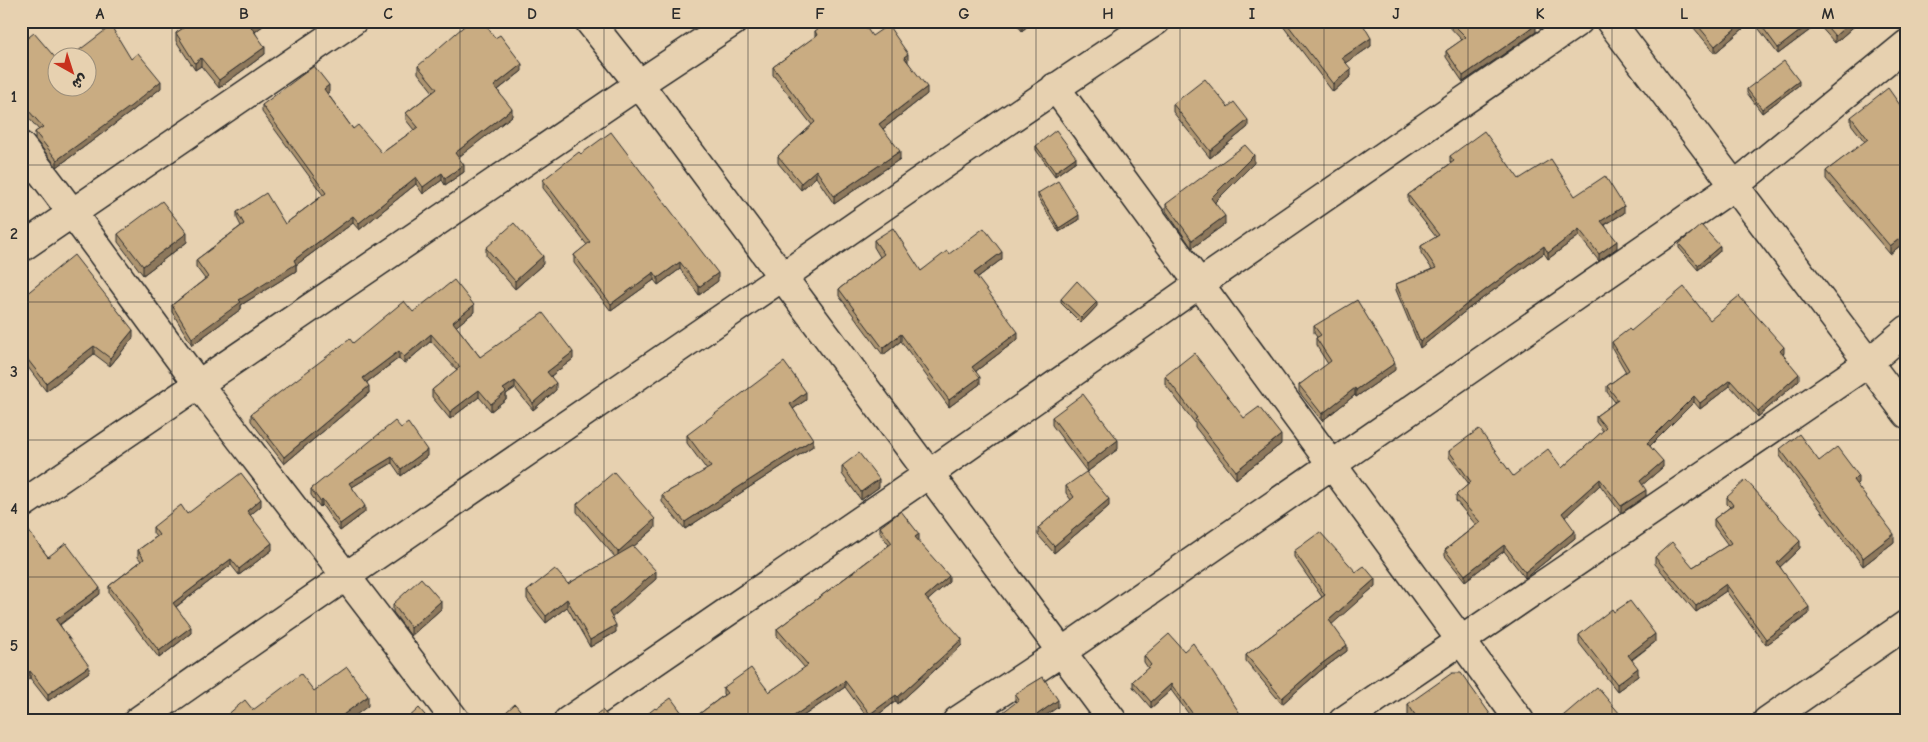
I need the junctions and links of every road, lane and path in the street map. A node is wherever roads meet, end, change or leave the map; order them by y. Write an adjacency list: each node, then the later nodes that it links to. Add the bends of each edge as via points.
1 (353, 21): 12 (street)
2 (589, 21): 8 (street)
3 (734, 21): 8 (street)
4 (1156, 21): 9 (street)
5 (1579, 21): 15 (street)
6 (1610, 21): 11 (street)
7 (1907, 44): 11 (street)
8 (639, 84): 14 (street); 18 (street)
9 (1055, 87): 14 (street); 15 (street)
10 (21, 146): 12 (street)
11 (1734, 186): 17 (street); 20 (street)
12 (73, 212): 13 (street); 18 (street)
13 (21, 248)
14 (782, 277): 21 (street); 23 (street)
15 (1199, 284): 20 (street); 21 (street)
16 (1907, 330): 17 (street)
17 (1868, 363): 19 (street); 25 (street)
18 (198, 384): 22 (street); 23 (street)
19 (1907, 414)
20 (1332, 465): 25 (street); 26 (street)
21 (930, 473): 26 (street); 29 (street)
22 (21, 505)
23 (346, 574): 27 (street); 28 (street)
24 (1907, 624): 34 (street)
25 (1462, 640): 32 (street); 33 (street)
26 (1063, 651): 30 (street); 31 (street)
27 (138, 721)
28 (456, 721)
29 (568, 721)
30 (957, 721)
31 (1114, 721)
32 (1343, 721)
33 (1520, 721)
34 (1767, 721)

